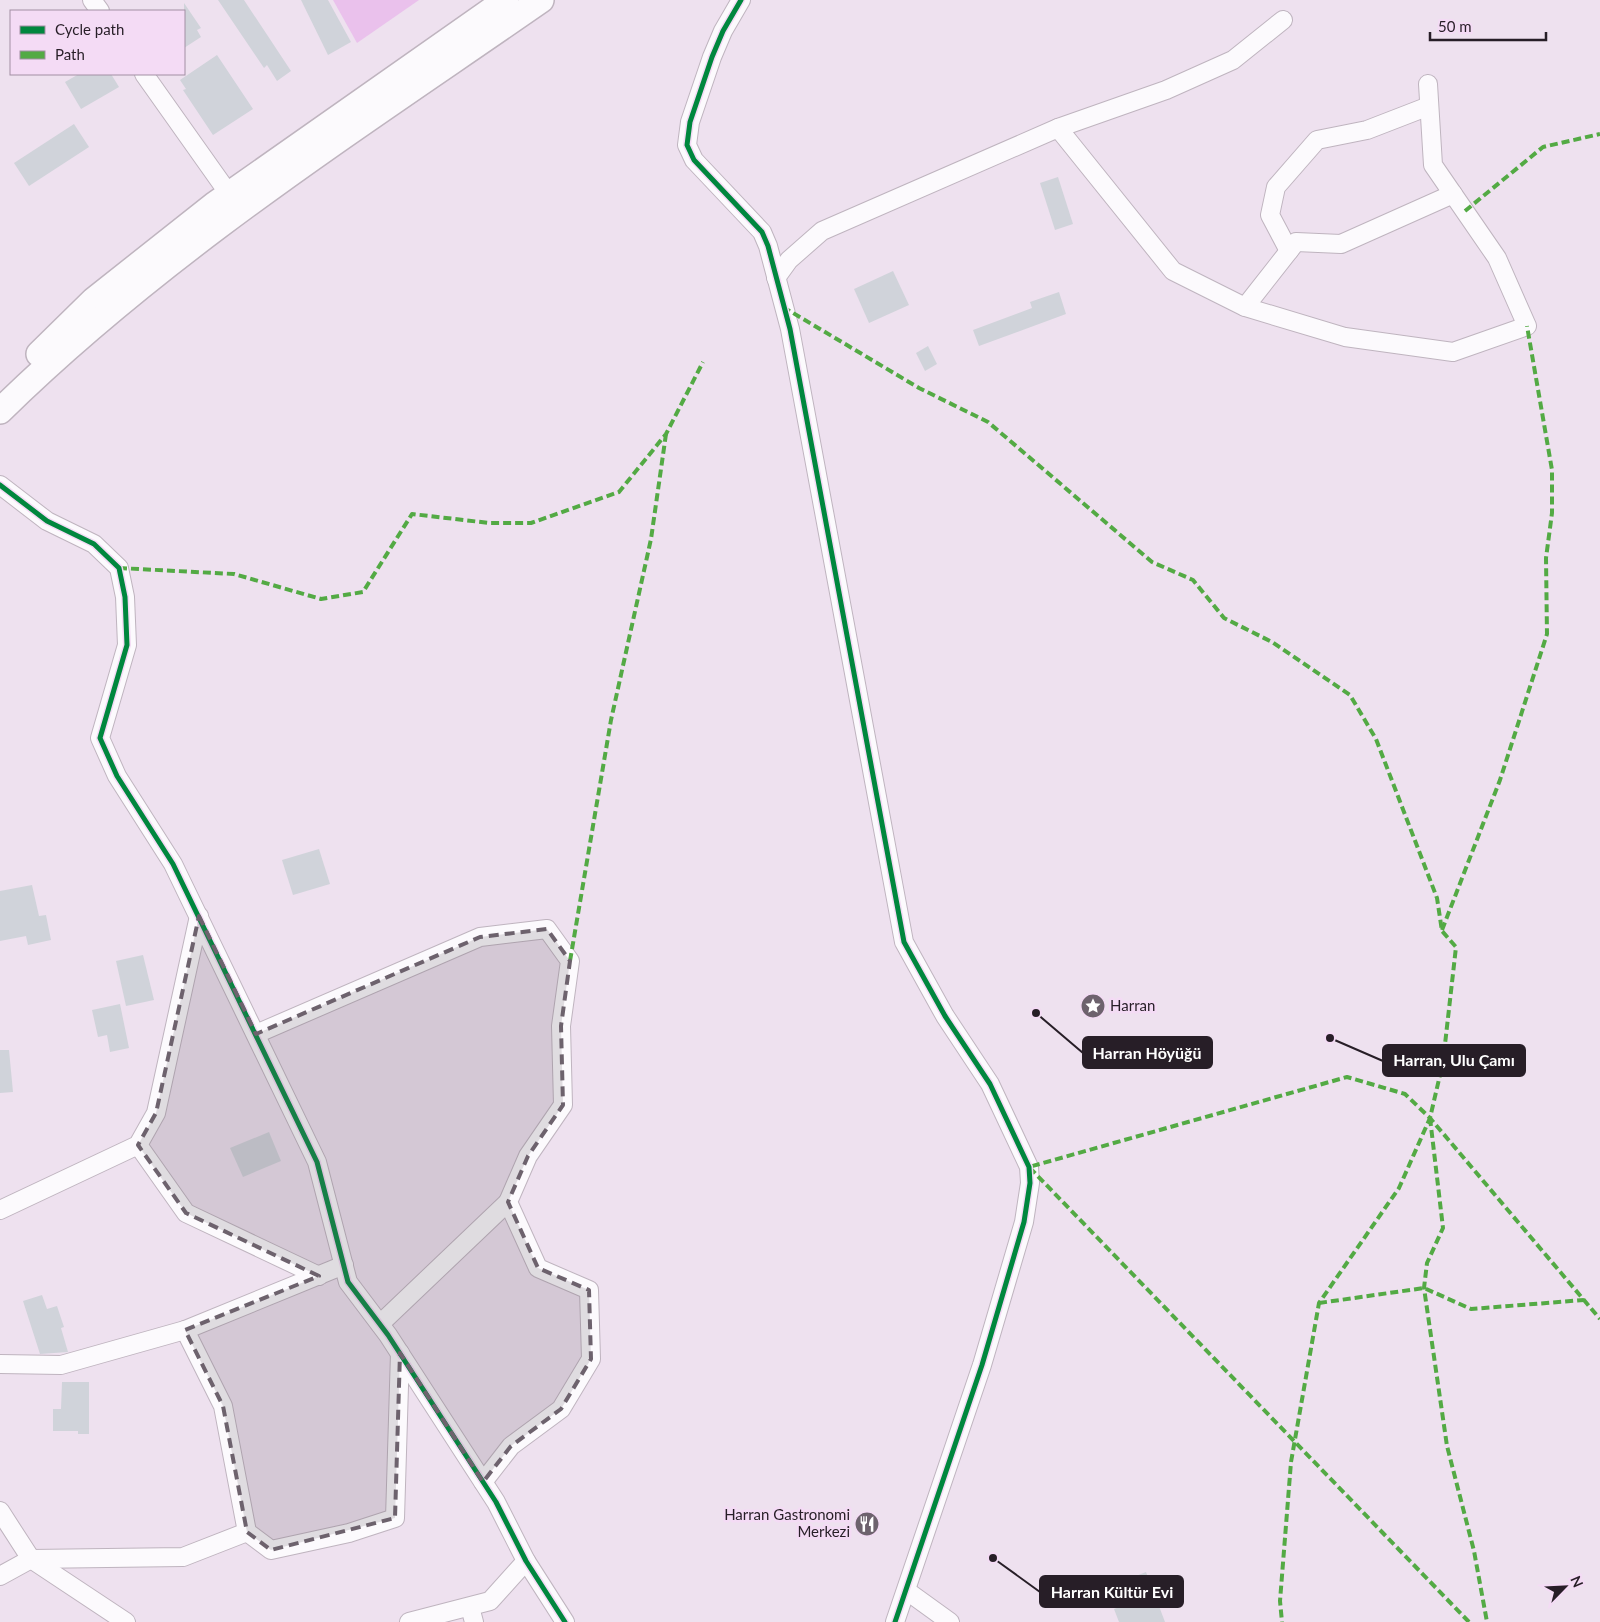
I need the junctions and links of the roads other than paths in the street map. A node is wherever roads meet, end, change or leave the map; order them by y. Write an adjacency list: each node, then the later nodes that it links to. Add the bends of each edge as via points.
1 (506, 0): 9 (main road)
2 (541, 0): 15 (main road, via 226,221 74,342)
3 (742, 0): 12 (street, via 712,57 690,122 687,145 694,160 762,232)
4 (1283, 20): 8 (street, via 1233,60 1166,90)
5 (145, 75): 9 (street)
6 (1428, 84): 7 (street)
7 (1429, 106): 10 (street, via 1433,165); 11 (street, via 1368,130 1317,140 1276,187 1270,215)
8 (1058, 128): 12 (street, via 822,231 789,260); 13 (street, via 1173,271)
9 (229, 194): 14 (main road, via 152,252 69,323 37,357)
10 (1453, 194): 11 (street, via 1341,244 1296,242); 13 (street, via 1497,258 1527,326 1453,352 1345,337)
11 (1289, 251): 13 (street)
12 (776, 278): 34 (street, via 790,329 904,942 945,1016 990,1084 1029,1167 1030,1183 1021,1232 982,1366)
13 (1245, 307)
14 (0, 407)
15 (0, 412)
16 (0, 485): 17 (street, via 47,521 94,544 119,568 125,597 127,645 100,738 117,776 173,864)
17 (198, 916): 18 (street); 19 (street, via 156,1113)
18 (256, 1034): 20 (street, via 480,937 547,929 570,961 562,1026 562,1105 528,1156); 22 (street, via 317,1162)
19 (138, 1145): 21 (street); 23 (street, via 186,1212)
20 (508, 1202): 24 (street); 28 (street, via 538,1268 590,1290 591,1359 561,1409 511,1446)
21 (0, 1210)
22 (344, 1265): 23 (street); 24 (street, via 348,1282)
23 (319, 1276): 25 (street)
24 (380, 1324): 26 (street)
25 (185, 1330): 27 (street, via 61,1366); 30 (street, via 223,1406)
26 (400, 1353): 28 (street); 30 (street, via 395,1518 349,1533 271,1550)
27 (0, 1364)
28 (483, 1482): 32 (street)
29 (0, 1512): 31 (street)
30 (247, 1532): 31 (street, via 183,1557)
31 (31, 1559): 33 (street); 36 (street)
32 (526, 1561): 35 (street, via 490,1601); 38 (street)
33 (0, 1576)
34 (908, 1591): 39 (street); 40 (street)
35 (472, 1615): 37 (street)
36 (126, 1622)
37 (409, 1622)
38 (565, 1622)
39 (895, 1622)
40 (950, 1622)

